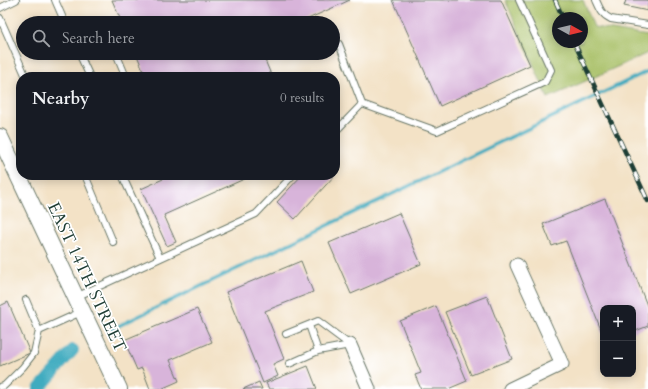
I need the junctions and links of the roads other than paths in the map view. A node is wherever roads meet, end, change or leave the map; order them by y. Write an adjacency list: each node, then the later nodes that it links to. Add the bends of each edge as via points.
1 (16, 0): 5 (lane)
2 (55, 0): 6 (lane)
3 (519, 0): 17 (lane, via 551,70 545,82 437,131)
4 (596, 0): 8 (lane, via 602,13 611,19)
5 (0, 8)
6 (62, 16)
7 (0, 18): 10 (lane)
8 (648, 26)
9 (340, 47): 17 (lane)
10 (16, 54)
11 (19, 60): 14 (lane)
12 (82, 60): 15 (lane)
13 (119, 60): 16 (lane)
14 (24, 72)
15 (88, 72)
16 (124, 72)
17 (362, 104): 18 (lane)
18 (340, 127)
19 (0, 137): 20 (street, EAST 14TH STREET)
20 (16, 171)
21 (20, 180): 29 (street, EAST 14TH STREET)
22 (87, 180): 25 (lane)
23 (124, 180): 26 (lane)
24 (288, 180): 26 (lane, via 256,214)
25 (114, 242)
26 (160, 258): 29 (lane)
27 (517, 265): 39 (street, via 562,364)
28 (26, 300): 31 (lane)
29 (79, 304): 31 (lane); 37 (street, EAST 14TH STREET)
30 (309, 325): 32 (lane); 33 (lane, via 318,321); 34 (lane)
31 (39, 331): 36 (lane, via 34,353 24,367)
32 (286, 334)
33 (350, 345): 34 (lane); 38 (street)
34 (318, 350): 35 (lane)
35 (289, 364)
36 (0, 387)
37 (119, 389)
38 (369, 389)
39 (510, 389)

